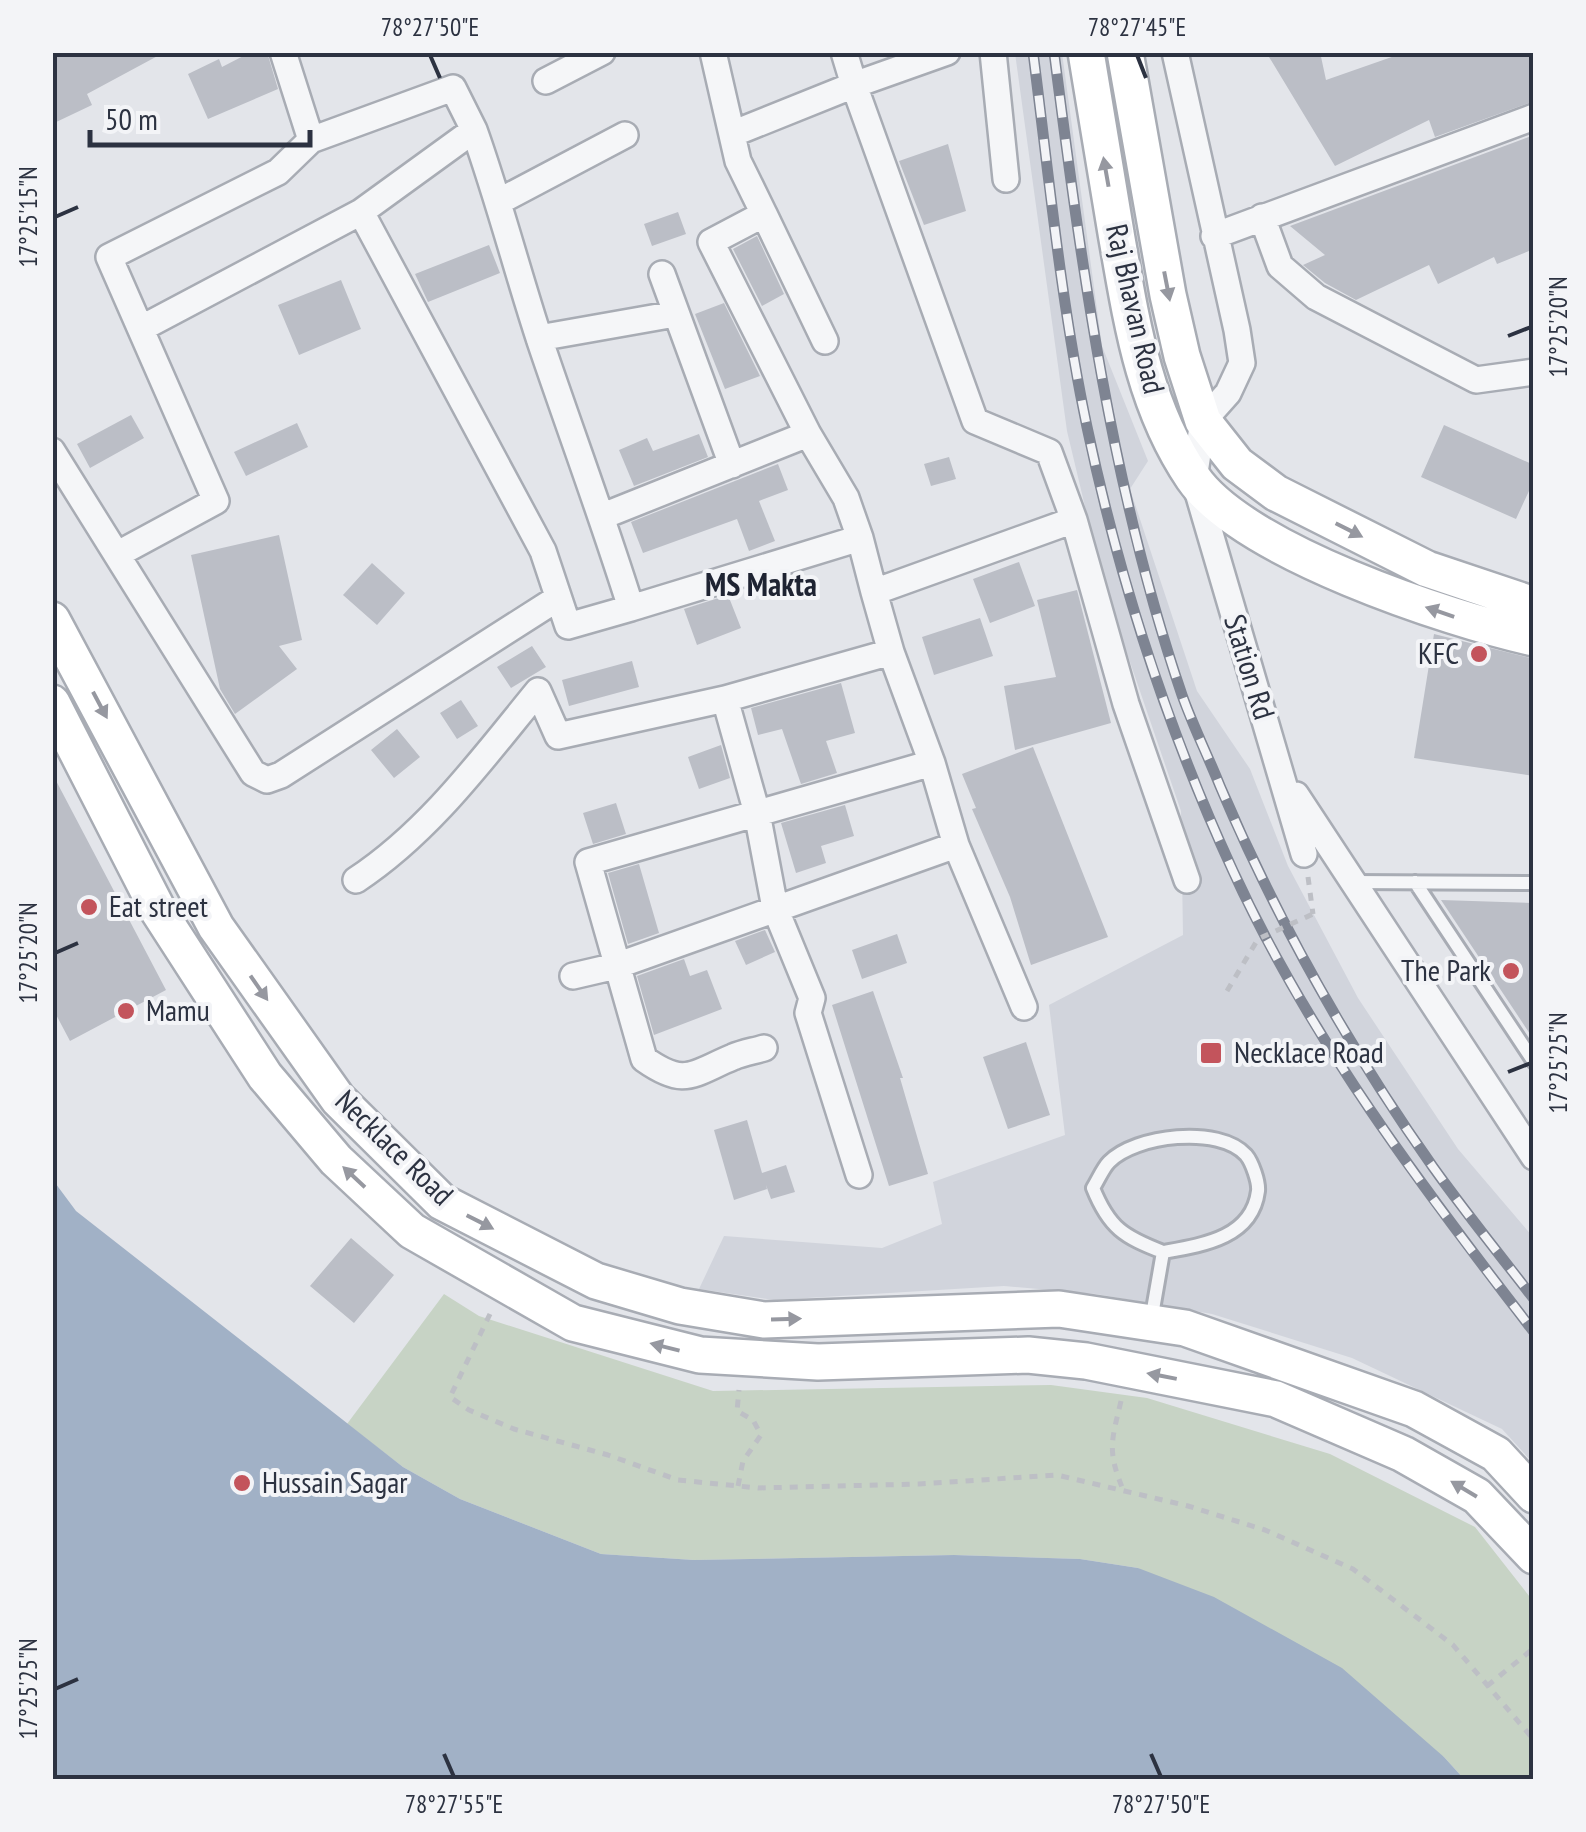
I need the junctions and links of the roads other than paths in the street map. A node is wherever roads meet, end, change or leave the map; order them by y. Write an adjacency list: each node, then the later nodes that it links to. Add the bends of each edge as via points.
1 (283, 52): 16 (street)
2 (602, 52): 10 (street)
3 (713, 52): 14 (street)
4 (844, 52): 11 (street)
5 (947, 52): 11 (street)
6 (993, 52): 17 (street)
7 (1086, 52): 33 (main road, Raj Bhavan Road, one-way to 7, via 1144,374)
8 (1125, 52): 29 (main road, Raj Bhavan Road, one-way to 29, via 1168,295)
9 (1175, 52): 22 (street)
10 (546, 81)
11 (854, 85): 14 (street); 35 (street, via 976,421 1049,452)
12 (1534, 117): 21 (street)
13 (474, 130): 16 (street, via 453,88); 18 (street); 19 (street)
14 (732, 134): 20 (street)
15 (625, 136): 18 (street)
16 (311, 140): 25 (street, via 278,172 109,257)
17 (1006, 179)
18 (500, 201): 26 (street)
19 (361, 212): 25 (street); 39 (street, via 543,551)
20 (764, 214): 27 (street); 30 (street, via 711,242)
21 (1262, 217): 22 (street); 28 (street, via 1280,266 1316,298 1476,380)
22 (1214, 236): 29 (street, via 1242,364)
23 (662, 274): 24 (street)
24 (674, 314): 26 (street); 32 (street)
25 (142, 328): 37 (street, via 216,500)
26 (540, 338): 34 (street)
27 (825, 342)
28 (1534, 372)
29 (1203, 421): 33 (street); 40 (main road, Raj Bhavan Road, one-way to 40, via 1237,464 1276,493 1427,569)
30 (808, 434): 32 (street); 36 (street, via 846,498)
31 (52, 451): 37 (street)
32 (732, 465): 34 (street)
33 (1194, 479): 43 (main road, Raj Bhavan Road, one-way to 33, via 1402,600 1284,547 1243,524); 48 (street, Station Rd)
34 (603, 516): 41 (street)
35 (1074, 520): 38 (street); 53 (street, via 1126,704)
36 (860, 538): 38 (street); 41 (street)
37 (118, 554): 39 (street, via 253,772 267,780)
38 (874, 592): 44 (street)
39 (558, 598): 41 (street, via 568,626)
40 (1534, 605)
41 (630, 608)
42 (52, 620): 67 (main road, Necklace Road, one-way to 67, via 216,926 338,1099 442,1202 596,1281 680,1306 764,1320 1059,1309)
43 (1534, 638)
44 (891, 652): 45 (street); 47 (street)
45 (725, 700): 49 (street); 52 (street, via 558,736 538,690 392,856)
46 (52, 703): 69 (main road, Necklace Road, one-way to 46, via 1477,1496 1403,1454 1276,1398 1028,1355 818,1362 700,1356 574,1323 504,1284 412,1231 336,1160 265,1076 159,912)
47 (932, 762): 49 (street); 50 (street)
48 (1280, 770): 51 (street, Station Rd); 54 (street)
49 (757, 813): 57 (street); 58 (street, via 588,862)
50 (956, 845): 57 (street); 60 (street)
51 (1304, 854)
52 (356, 880)
53 (1187, 880)
54 (1352, 882): 55 (lane); 63 (street)
55 (1415, 882): 56 (lane); 62 (lane)
56 (1534, 882)
57 (775, 908): 58 (street); 65 (street, via 812,998 808,1013)
58 (616, 966): 59 (street); 61 (street, via 644,1058 666,1074 700,1075)
59 (573, 976)
60 (1024, 1007)
61 (764, 1048)
62 (1534, 1062)
63 (1526, 1130): 64 (street)
64 (1534, 1157)
65 (859, 1175)
66 (1164, 1252): 66 (lane, via 1228,1236 1254,1212 1259,1185 1246,1154 1219,1140 1182,1137 1140,1142 1109,1162 1094,1188 1104,1216 1130,1240); 67 (lane)
67 (1151, 1323): 68 (main road, Necklace Road, via 1186,1328 1414,1410 1496,1454)
68 (1534, 1496)
69 (1534, 1556)

